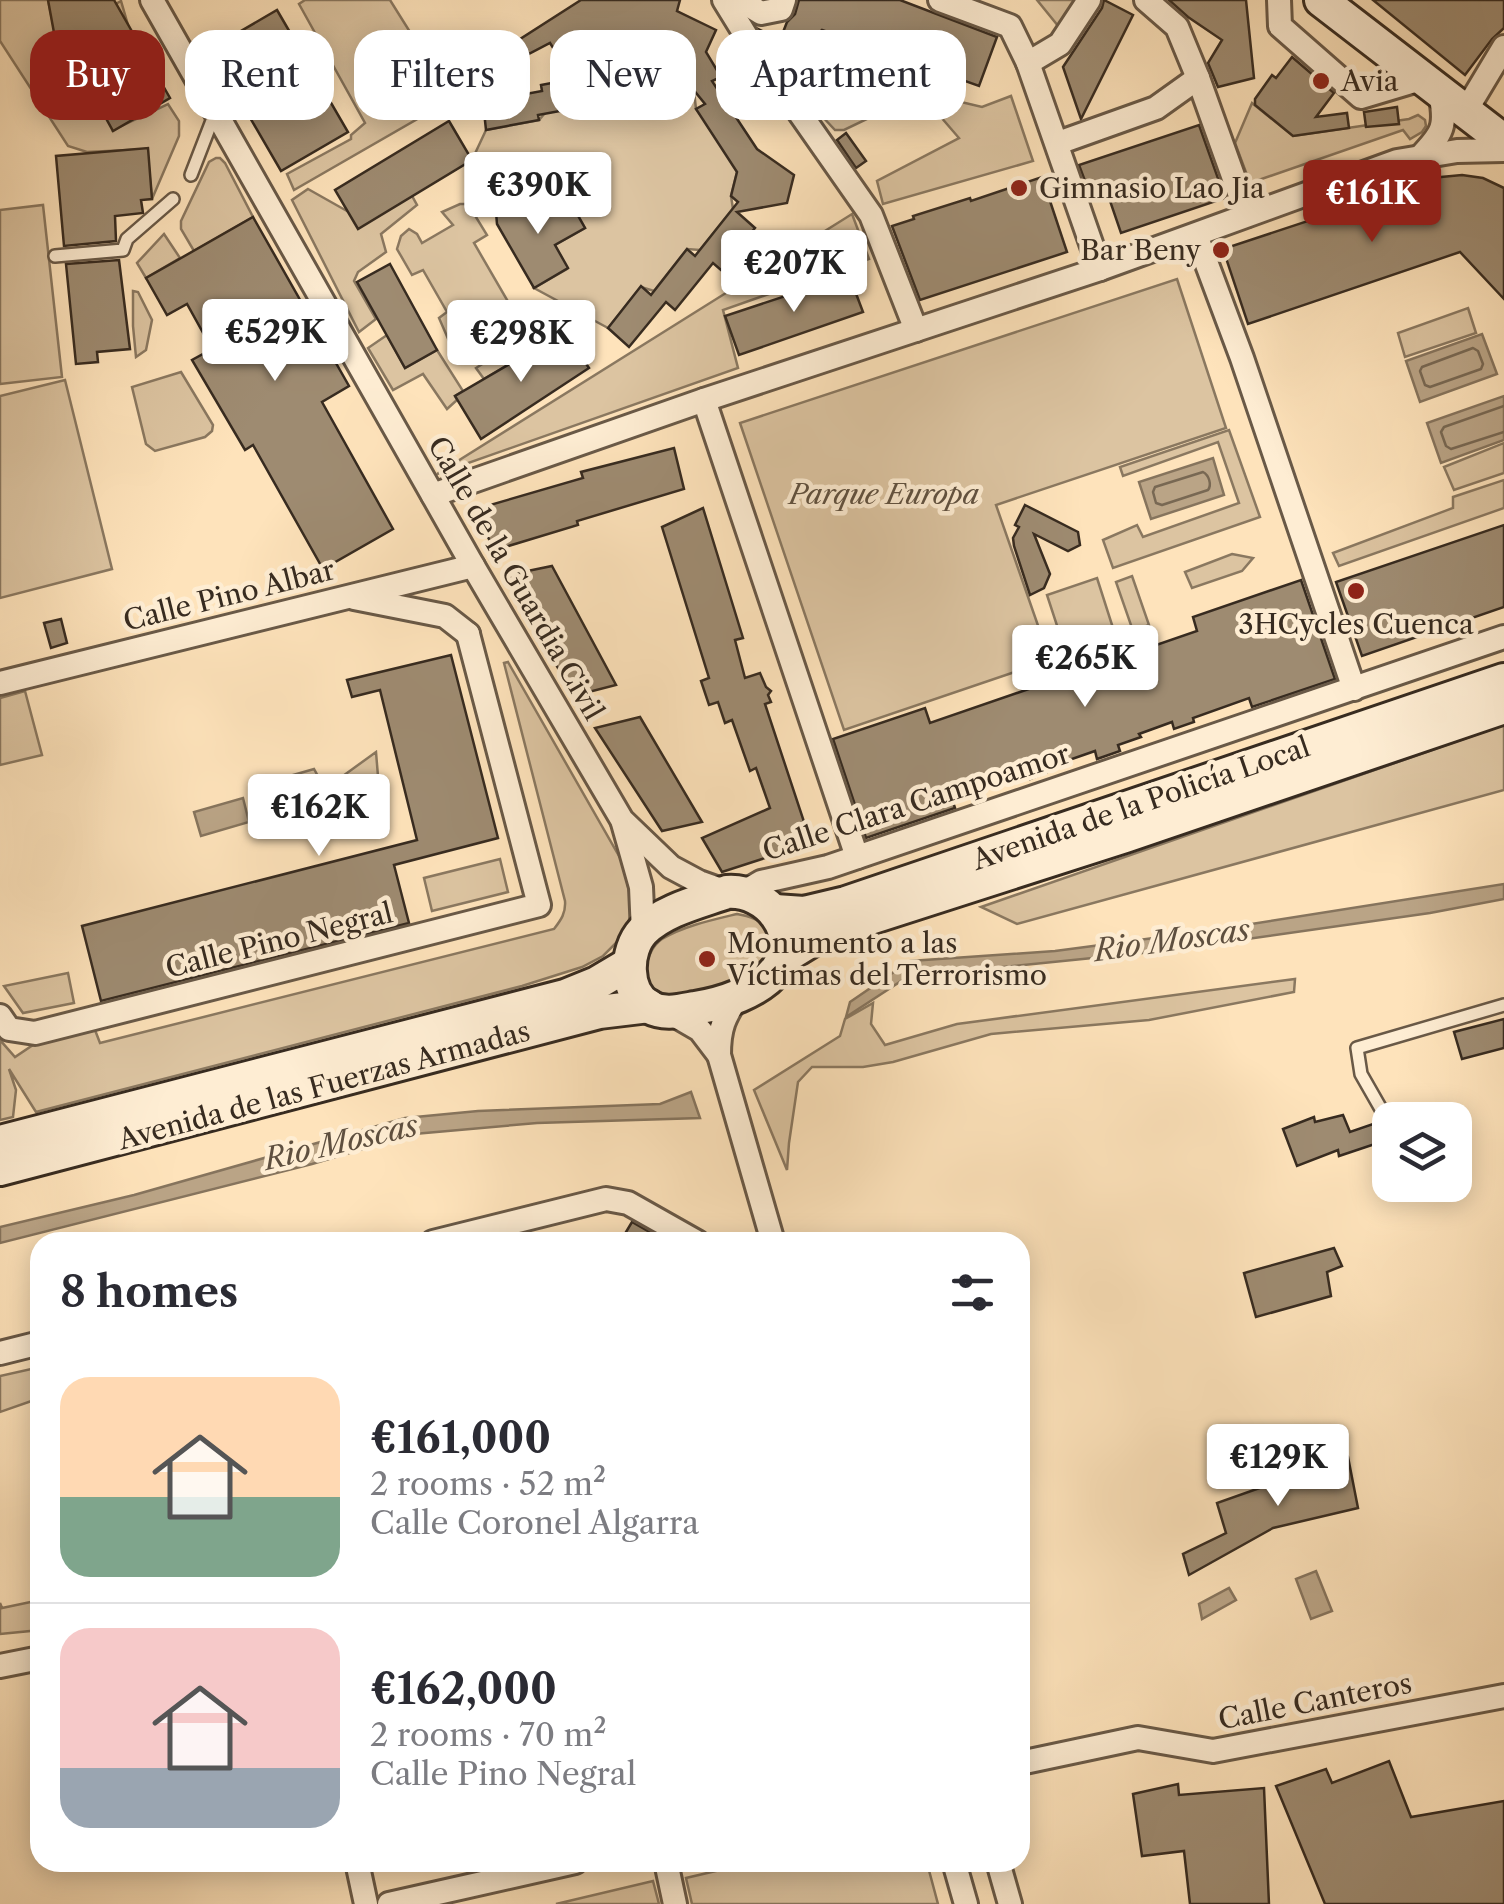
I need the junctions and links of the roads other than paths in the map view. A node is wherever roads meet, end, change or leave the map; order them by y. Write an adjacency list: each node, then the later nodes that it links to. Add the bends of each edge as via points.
1 (152, 0): 11 (street, Calle de la Guardia Civil)
2 (724, 0): 27 (street, via 870,215)
3 (740, 0): 4 (street, via 761,13 781,9)
4 (784, 0)
5 (940, 0): 12 (street, via 1010,26)
6 (1089, 0): 12 (street, via 1060,44)
7 (1146, 0): 13 (street, via 1177,27)
8 (1279, 0): 14 (street, via 1280,26 1362,97)
9 (1321, 0): 14 (main road)
10 (1504, 47): 14 (street)
11 (185, 59)
12 (1028, 63): 18 (street)
13 (1198, 78): 18 (street, via 1156,108); 23 (street)
14 (1442, 95): 17 (main road); 20 (street, via 1446,118)
15 (212, 120): 21 (lane)
16 (219, 120): 29 (street, Calle de la Guardia Civil)
17 (1504, 142)
18 (1058, 143): 26 (street)
19 (1504, 150): 20 (street)
20 (1420, 157): 23 (street)
21 (191, 175)
22 (173, 200): 25 (lane, via 127,238 123,250)
23 (1246, 214): 24 (street)
24 (1196, 235): 26 (street); 37 (street)
25 (55, 256)
26 (1100, 269): 27 (street)
27 (916, 330): 28 (street)
28 (704, 400): 29 (street); 40 (street)
29 (433, 495): 30 (street, Calle de la Guardia Civil)
30 (473, 566): 31 (street, Calle Pino Albar); 32 (street, Calle de la Guardia Civil)
31 (348, 597): 33 (street, via 444,616); 36 (street, Calle Pino Albar)
32 (504, 618): 33 (street); 39 (street, Calle de la Guardia Civil)
33 (468, 634): 49 (street, Calle Pino Negral, via 539,906 35,1033 9,1029)
34 (1504, 637): 37 (street, Calle Clara Campoamor)
35 (1504, 680): 42 (main road, Avenida de la Policía Local, via 846,903 804,914)
36 (0, 683)
37 (1354, 689): 40 (street, Calle Clara Campoamor)
38 (1504, 707): 44 (main road, Avenida de la Policía Local, via 845,926)
39 (622, 820): 41 (street, Calle de la Guardia Civil, via 671,867); 43 (street, Calle de la Guardia Civil, via 641,886)
40 (857, 857): 41 (street, Calle Clara Campoamor)
41 (736, 892): 42 (main road); 43 (main road, via 678,910)
42 (775, 912): 44 (main road)
43 (643, 932): 45 (main road)
44 (784, 957): 46 (main road, via 776,972)
45 (630, 964): 48 (main road, via 636,992); 52 (main road, Avenida de las Fuerzas Armadas, via 564,996)
46 (739, 994): 48 (main road, via 706,1006); 50 (street, via 722,1020)
47 (1504, 1005): 51 (lane, via 1356,1048)
48 (659, 1009): 50 (street, via 700,1030); 53 (main road, Avenida de las Fuerzas Armadas, via 599,1012)
49 (0, 1016)
50 (719, 1055): 56 (street)
51 (1376, 1102)
52 (0, 1142)
53 (0, 1169)
54 (524, 1231): 55 (street, via 595,1200 617,1200)
55 (681, 1232)
56 (771, 1232)
57 (30, 1344): 58 (street)
58 (0, 1352)
59 (30, 1660): 60 (street)
60 (0, 1666)
61 (1504, 1696): 62 (street, Calle Canteros, via 1213,1751 1138,1738)
62 (1030, 1760)
63 (358, 1872): 68 (street)
64 (531, 1872): 69 (street)
65 (668, 1872): 70 (street)
66 (957, 1872): 71 (street)
67 (1001, 1872): 72 (street)
68 (366, 1904)
69 (390, 1904)
70 (675, 1904)
71 (966, 1904)
72 (1010, 1904)

